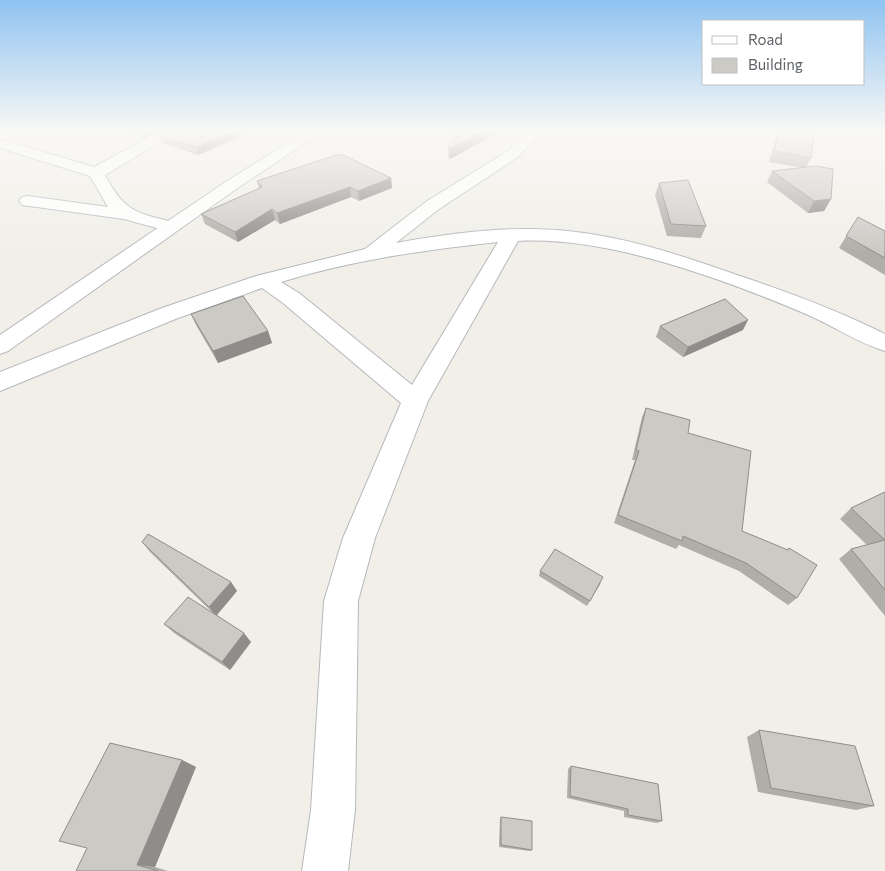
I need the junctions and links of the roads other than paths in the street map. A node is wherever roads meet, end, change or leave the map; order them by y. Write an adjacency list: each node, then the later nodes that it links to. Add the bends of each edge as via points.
1 (88, 171): 5 (street)
2 (100, 171): 5 (street)
3 (254, 171): 8 (street)
4 (486, 171): 10 (street, via 433,205)
5 (96, 173): 7 (street)
6 (28, 201): 7 (street)
7 (123, 214): 8 (street)
8 (170, 227): 13 (street)
9 (511, 236): 10 (street, via 438,242); 12 (street, via 570,237 678,260 799,303); 15 (street)
10 (371, 254): 11 (street)
11 (263, 280): 14 (street, via 164,314); 15 (street, via 291,298)
12 (883, 344)
13 (0, 346)
14 (0, 382)
15 (415, 402): 16 (street, via 359,538 342,601 333,810)
16 (325, 871)

